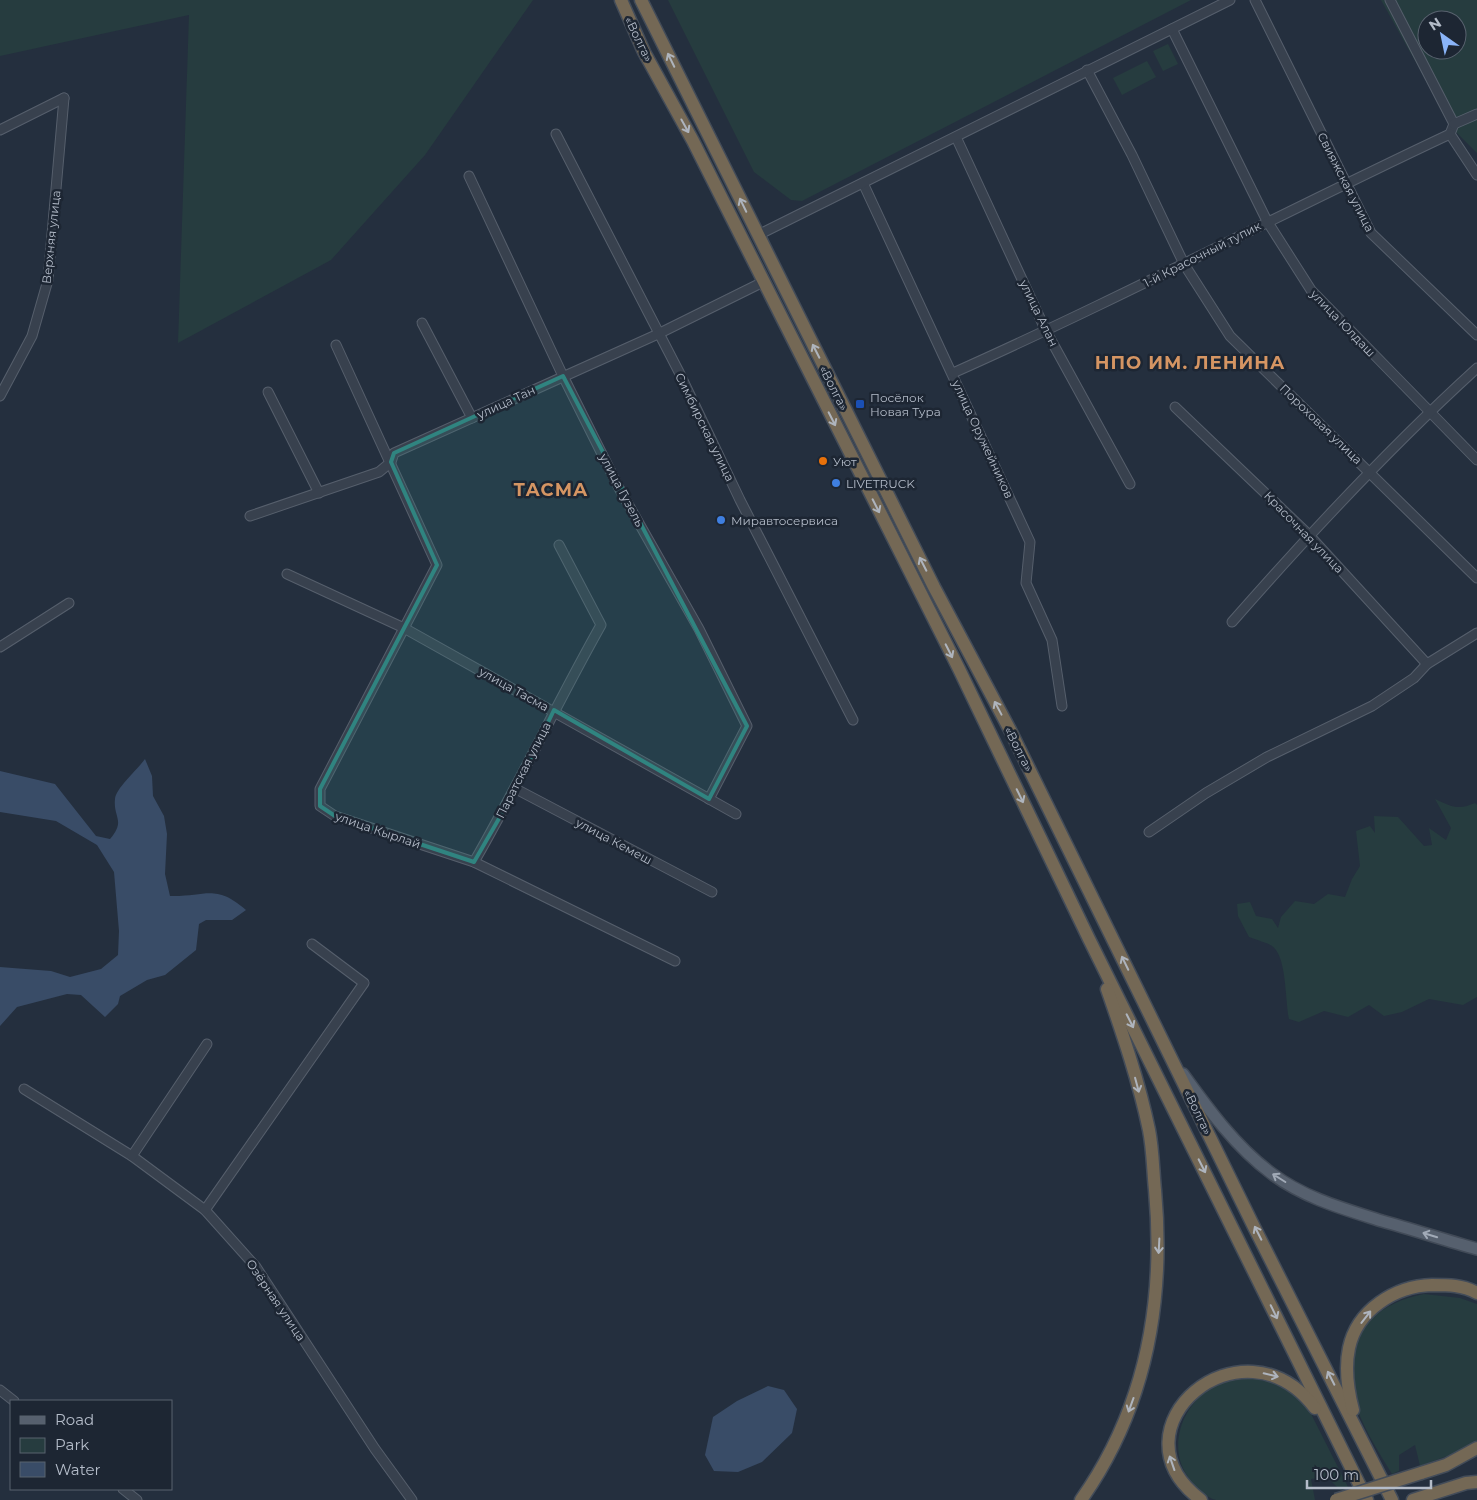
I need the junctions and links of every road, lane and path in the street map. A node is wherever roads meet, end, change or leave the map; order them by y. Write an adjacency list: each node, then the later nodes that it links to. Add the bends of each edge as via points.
1 (620, 0): 21 (highway, «Волга», one-way to 21)
2 (641, 0): 19 (highway, «Волга», one-way to 2)
3 (1230, 0): 6 (street)
4 (1255, 0): 17 (street, Свияжская улица)
5 (1390, 0): 9 (street)
6 (1172, 29): 7 (street); 18 (street, улица Юлдаш)
7 (1087, 70): 13 (street); 20 (street, Пороховая улица)
8 (1477, 114): 9 (street)
9 (1454, 124): 12 (street)
10 (0, 130): 31 (street, Верхняя улица, via 64,98 48,280 32,336)
11 (556, 134): 24 (street, Симбирская улица)
12 (1450, 134): 14 (street); 17 (street, 1-й Красочный тупик)
13 (956, 137): 16 (street); 23 (street, улица Алан)
14 (1477, 175)
15 (469, 176): 29 (street, улица Гузель)
16 (863, 183): 19 (street); 28 (street, улица Оружейников)
17 (1346, 183): 18 (street, 1-й Красочный тупик); 25 (street, Свияжская улица, via 1371,233)
18 (1267, 221): 20 (street, 1-й Красочный тупик); 33 (street, улица Юлдаш, via 1311,290)
19 (758, 235): 64 (highway, «Волга», one-way to 19, via 1010,730 934,587)
20 (1184, 264): 23 (street, 1-й Красочный тупик); 37 (street, Пороховая улица, via 1230,336)
21 (763, 282): 24 (street, улица Тан); 60 (highway, «Волга», one-way to 60, via 959,669)
22 (422, 323): 34 (street)
23 (1046, 331): 28 (street, 1-й Красочный тупик); 38 (street, улица Алан)
24 (658, 334): 29 (street, улица Тан); 53 (street, Симбирская улица)
25 (1477, 335)
26 (336, 345): 36 (street)
27 (1477, 368): 33 (street)
28 (953, 373): 51 (street, улица Оружейников, via 1030,542 1026,583 1052,640)
29 (563, 376): 34 (street, улица Тан); 55 (street, улица Гузель, via 619,488 699,629 748,726)
30 (268, 392): 39 (street)
31 (0, 396)
32 (1175, 407): 41 (street, Красочная улица)
33 (1429, 412): 35 (street, улица Юлдаш); 37 (street)
34 (472, 418): 36 (street, улица Тан, via 394,452)
35 (1477, 460)
36 (390, 462): 39 (street, улица Тан, via 379,472); 47 (street, улица Кырлай, via 437,565)
37 (1370, 470): 41 (street); 44 (street, Пороховая улица)
38 (1130, 484)
39 (320, 493): 40 (street, улица Тан)
40 (250, 516)
41 (1308, 534): 46 (street); 50 (street, Красочная улица)
42 (558, 545): 52 (street, Паратская улица, via 601,624)
43 (288, 574): 47 (street, улица Тасма)
44 (1477, 578)
45 (69, 603): 49 (street)
46 (1232, 622)
47 (404, 628): 52 (street, улица Тасма); 58 (street, улица Кырлай, via 320,789 320,806 335,816)
48 (1477, 633): 50 (street)
49 (0, 647)
50 (1427, 664): 57 (street, via 1414,678 1372,706 1267,757)
51 (1062, 706)
52 (554, 710): 54 (street, Паратская улица); 55 (street, улица Тасма)
53 (853, 720)
54 (516, 789): 58 (street, Паратская улица); 59 (street, улица Кемеш)
55 (709, 799): 56 (street, улица Тасма)
56 (736, 814)
57 (1149, 832)
58 (474, 862): 62 (street, улица Кырлай)
59 (712, 892)
60 (1089, 939): 72 (highway, «Волга», one-way to 72); 81 (highway, one-way to 81, via 1137,1082 1149,1132 1159,1236 1155,1312 1138,1387 1126,1421)
61 (312, 944): 67 (street, via 364,983)
62 (675, 961)
63 (208, 1044): 66 (street)
64 (1169, 1055): 68 (main road, one-way to 64, via 1337,1207 1300,1192 1272,1175 1227,1131); 73 (highway, «Волга», one-way to 64)
65 (24, 1088): 66 (street, Озёрная улица)
66 (132, 1156): 67 (street, Озёрная улица)
67 (205, 1210): 80 (street, Озёрная улица, via 256,1267)
68 (1477, 1249)
69 (1477, 1293): 73 (highway, one-way to 69, via 1349,1394 1349,1349 1355,1331 1373,1308 1394,1293 1419,1286 1453,1284)
70 (0, 1390): 71 (street)
71 (13, 1400)
72 (1331, 1428): 82 (highway, one-way to 72, via 1178,1479 1167,1447 1171,1426 1180,1409 1196,1389 1216,1377 1238,1371 1280,1377 1308,1398); 84 (highway, «Волга»)
73 (1357, 1430): 85 (highway, «Волга»)
74 (1477, 1448): 76 (highway)
75 (1477, 1456): 76 (main road)
76 (1446, 1465): 83 (highway, bridge)
77 (1473, 1482): 86 (highway)
78 (124, 1490): 79 (street)
79 (137, 1500)
80 (412, 1500)
81 (1081, 1500)
82 (1201, 1500)
83 (1336, 1500)
84 (1368, 1500)
85 (1392, 1500)
86 (1413, 1500)

